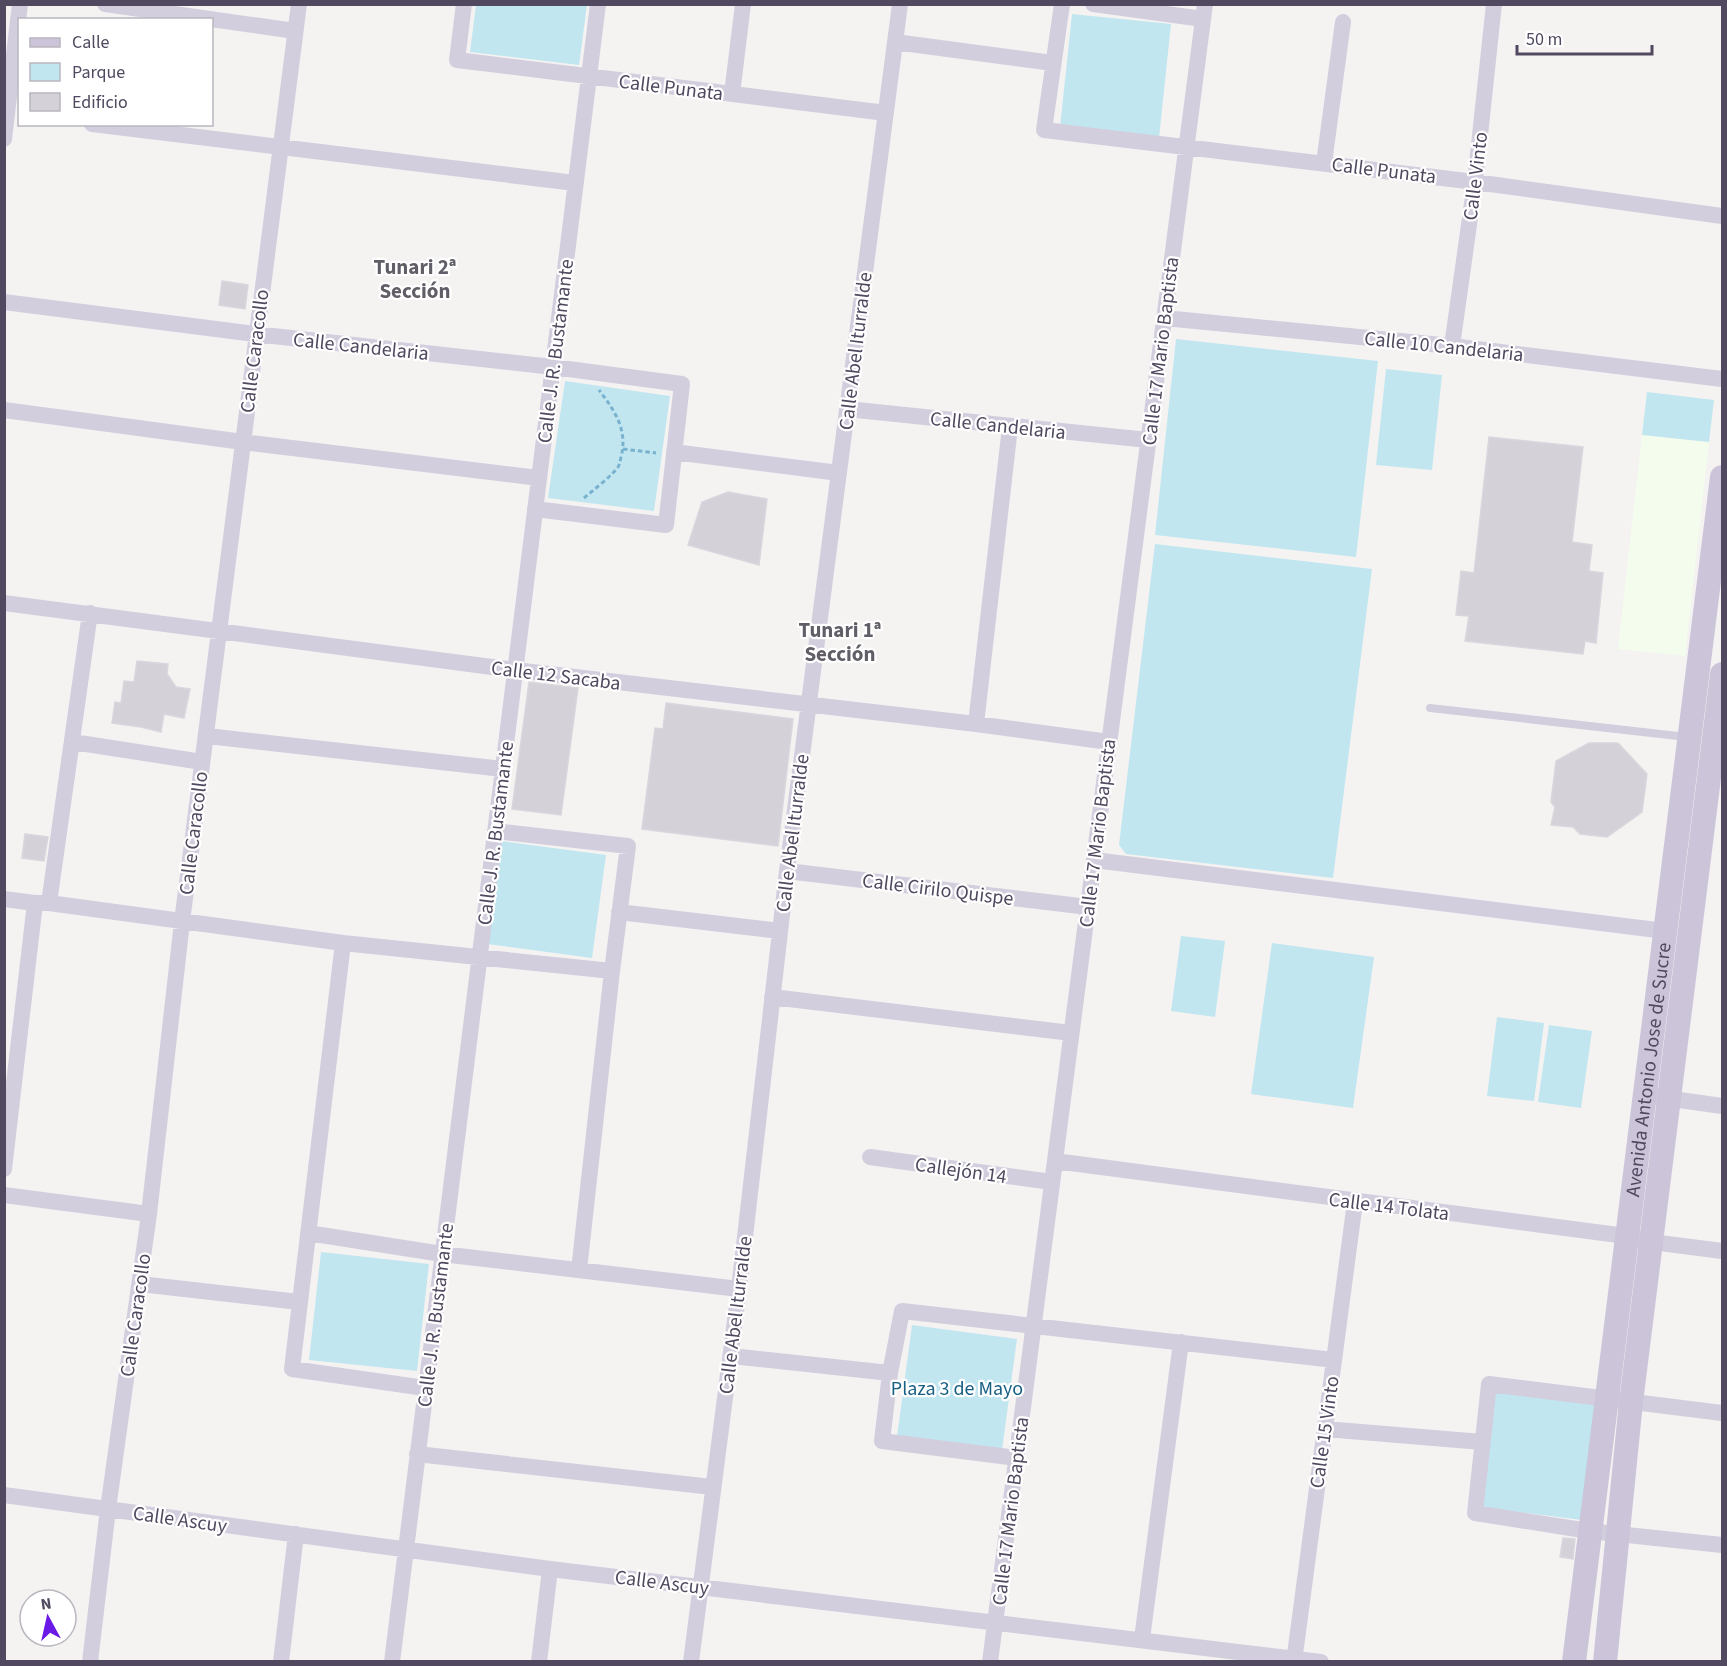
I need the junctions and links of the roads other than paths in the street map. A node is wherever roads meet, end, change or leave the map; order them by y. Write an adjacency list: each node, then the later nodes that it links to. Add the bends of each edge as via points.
1 (105, 4): 10 (street)
2 (298, 4): 13 (street, Calle Caracollo)
3 (464, 4): 17 (street, Calle Punata, via 456,60)
4 (598, 4): 17 (street, Calle J. R. Bustamante)
5 (743, 4): 18 (street)
6 (900, 4): 15 (street, Calle Abel Iturralde)
7 (1062, 4): 16 (street)
8 (1093, 4): 11 (street)
9 (1494, 4): 26 (street, Calle Vinto)
10 (162, 9): 13 (street)
11 (1204, 12): 24 (street, Calle 17 Mario Baptista)
12 (1343, 22): 25 (street)
13 (295, 31): 23 (street, Calle Caracollo)
14 (18, 41): 20 (street)
15 (895, 42): 16 (street); 19 (street, Calle Abel Iturralde)
16 (1053, 63): 24 (street, Calle Punata, via 1044,130)
17 (589, 76): 18 (street, Calle Punata); 27 (street, Calle J. R. Bustamante)
18 (732, 94): 19 (street, Calle Punata)
19 (886, 113): 35 (street, Calle Abel Iturralde)
20 (14, 115): 22 (street)
21 (108, 126): 23 (street)
22 (4, 139)
23 (280, 148): 27 (street); 31 (street, Calle Caracollo)
24 (1186, 148): 25 (street, Calle Punata); 30 (street, Calle 17 Mario Baptista)
25 (1324, 163): 26 (street, Calle Punata)
26 (1474, 182): 28 (street, Calle Punata); 32 (street, Calle Vinto)
27 (575, 183): 33 (street, Calle J. R. Bustamante)
28 (1722, 216)
29 (4, 302): 31 (street, Calle Candelaria)
30 (1164, 318): 32 (street, Calle 10 Candelaria); 38 (street, Calle 17 Mario Baptista)
31 (255, 334): 33 (street, Calle Candelaria); 39 (street, Calle Caracollo)
32 (1452, 346): 34 (street, Calle 10 Candelaria)
33 (553, 367): 40 (street, Calle Candelaria, via 682,384); 43 (street, Calle J. R. Bustamante)
34 (1722, 379)
35 (847, 408): 37 (street, Calle Candelaria); 41 (street, Calle Abel Iturralde)
36 (4, 410): 39 (street)
37 (1010, 427): 38 (street, Calle Candelaria); 52 (street)
38 (1148, 440): 56 (street, Calle 17 Mario Baptista)
39 (243, 442): 43 (street); 47 (street, Calle Caracollo)
40 (668, 452): 41 (street); 44 (street, via 666,525)
41 (839, 473): 50 (street, Calle Abel Iturralde)
42 (1722, 477): 54 (main road, Avenida Antonio Jose de Sucre)
43 (539, 478): 44 (street, Calle J. R. Bustamante)
44 (535, 509): 48 (street, Calle J. R. Bustamante)
45 (4, 603): 46 (street, Calle 12 Sacaba)
46 (90, 613): 47 (street, Calle 12 Sacaba); 55 (street)
47 (218, 630): 48 (street, Calle 12 Sacaba); 53 (street, Calle Caracollo)
48 (515, 670): 50 (street, Calle 12 Sacaba); 58 (street, Calle J. R. Bustamante)
49 (1722, 674): 54 (main road, Avenida Antonio Jose de Sucre)
50 (808, 705): 52 (street, Calle 12 Sacaba); 63 (street, Calle Abel Iturralde)
51 (1430, 708): 54 (lane)
52 (976, 724): 56 (street, Calle 12 Sacaba)
53 (207, 736): 57 (street, Calle Caracollo); 58 (street)
54 (1702, 739): 59 (main road, Avenida Antonio Jose de Sucre); 60 (main road, Avenida Antonio Jose de Sucre)
55 (73, 742): 57 (street); 65 (street)
56 (1109, 742): 62 (street, Calle 17 Mario Baptista)
57 (202, 762): 68 (street, Calle Caracollo)
58 (503, 769): 61 (street, Calle J. R. Bustamante)
59 (1681, 807): 60 (street); 70 (main road, Avenida Antonio Jose de Sucre)
60 (1714, 810): 77 (main road, Avenida Antonio Jose de Sucre)
61 (495, 831): 67 (street, via 628,846); 72 (street, Calle J. R. Bustamante)
62 (1094, 860): 66 (street, Calle 17 Mario Baptista); 70 (street)
63 (787, 871): 66 (street, Calle Cirilo Quispe); 69 (street, Calle Abel Iturralde)
64 (4, 899): 65 (street)
65 (42, 903): 68 (street); 81 (street)
66 (1088, 907): 75 (street, Calle 17 Mario Baptista)
67 (619, 912): 69 (street); 73 (street)
68 (182, 922): 71 (street); 85 (street, Calle Caracollo)
69 (780, 931): 74 (street, Calle Abel Iturralde)
70 (1665, 931): 76 (main road, Avenida Antonio Jose de Sucre)
71 (343, 943): 72 (street); 86 (street)
72 (480, 956): 73 (street); 90 (street, Calle J. R. Bustamante)
73 (612, 971): 91 (street)
74 (772, 997): 75 (street); 93 (street, Calle Abel Iturralde)
75 (1071, 1033): 80 (street, Calle 17 Mario Baptista)
76 (1644, 1095): 77 (street); 87 (main road, Avenida Antonio Jose de Sucre)
77 (1670, 1099): 78 (street); 88 (main road, Avenida Antonio Jose de Sucre)
78 (1722, 1106)
79 (870, 1157): 82 (street, Callejón 14)
80 (1055, 1161): 82 (street, Calle 17 Mario Baptista); 84 (street, Calle 14 Tolata)
81 (4, 1169)
82 (1052, 1182): 95 (street, Calle 17 Mario Baptista)
83 (4, 1195): 85 (street)
84 (1355, 1202): 87 (street, Calle 14 Tolata); 98 (street, Calle 15 Vinto)
85 (149, 1214): 92 (street, Calle Caracollo)
86 (308, 1233): 90 (street); 94 (street)
87 (1626, 1236): 88 (street, Calle 14 Tolata); 101 (main road, Avenida Antonio Jose de Sucre)
88 (1652, 1242): 89 (street, Calle 14 Tolata); 101 (main road, Avenida Antonio Jose de Sucre)
89 (1722, 1251)
90 (442, 1254): 91 (street); 100 (street, Calle J. R. Bustamante)
91 (579, 1270): 93 (street)
92 (140, 1284): 94 (street); 109 (street, Calle Caracollo)
93 (739, 1289): 97 (street, Calle Abel Iturralde)
94 (299, 1302): 100 (street, via 292,1369)
95 (1034, 1326): 96 (street); 99 (street, via 902,1311); 106 (street, Calle 17 Mario Baptista)
96 (1181, 1342): 98 (street); 118 (street)
97 (731, 1356): 99 (street); 107 (street, Calle Abel Iturralde)
98 (1334, 1360): 103 (street, Calle 15 Vinto)
99 (890, 1373): 106 (street, via 882,1441)
100 (425, 1388): 105 (street, Calle J. R. Bustamante)
101 (1619, 1400): 102 (street); 104 (street, via 1489,1384); 110 (main road, Avenida Antonio Jose de Sucre); 112 (main road, Avenida Antonio Jose de Sucre)
102 (1722, 1413)
103 (1325, 1429): 104 (street); 119 (street, Calle 15 Vinto)
104 (1482, 1442): 110 (street, via 1474,1514)
105 (417, 1454): 107 (street); 114 (street, Calle J. R. Bustamante)
106 (1017, 1458): 117 (street, Calle 17 Mario Baptista)
107 (712, 1487): 116 (street, Calle Abel Iturralde)
108 (4, 1495): 109 (street, Calle Ascuy)
109 (108, 1509): 111 (street, Calle Ascuy); 120 (street, Calle Caracollo)
110 (1592, 1532): 112 (street); 127 (main road, Avenida Antonio Jose de Sucre)
111 (296, 1534): 114 (street, Calle Ascuy); 121 (street)
112 (1617, 1534): 113 (street); 128 (main road, Avenida Antonio Jose de Sucre)
113 (1722, 1545)
114 (405, 1550): 115 (street, Calle Ascuy); 122 (street, Calle J. R. Bustamante)
115 (550, 1569): 116 (street, Calle Ascuy); 123 (street)
116 (700, 1586): 117 (street, Calle Ascuy); 124 (street, Calle Abel Iturralde)
117 (995, 1623): 118 (street, Calle Ascuy); 125 (street, Calle 17 Mario Baptista)
118 (1142, 1639): 119 (street, Calle Ascuy)
119 (1294, 1660): 126 (street, Calle Ascuy)
120 (90, 1662)
121 (280, 1662)
122 (392, 1662)
123 (539, 1662)
124 (691, 1662)
125 (990, 1662)
126 (1321, 1662)
127 (1574, 1662)
128 (1605, 1662)

